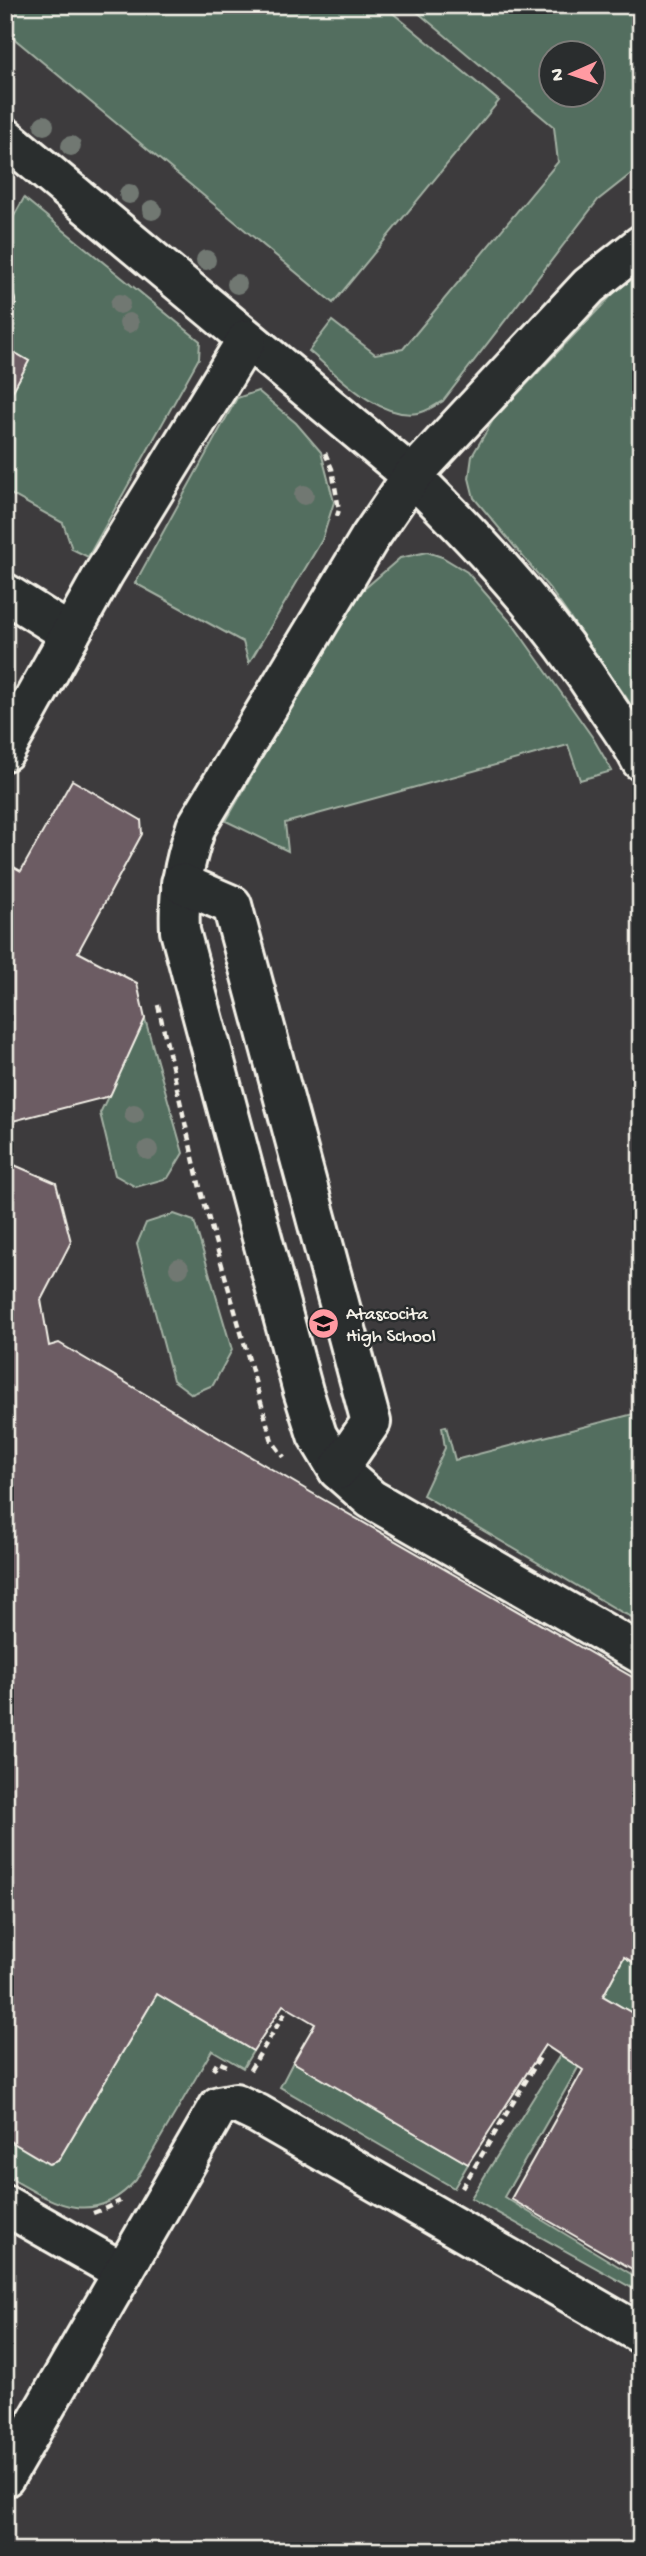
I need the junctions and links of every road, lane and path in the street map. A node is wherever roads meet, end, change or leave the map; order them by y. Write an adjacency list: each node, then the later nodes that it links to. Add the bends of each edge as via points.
1 (5, 137): 3 (lane)
2 (641, 244): 4 (lane, via 589,286)
3 (247, 339): 4 (lane); 6 (lane)
4 (412, 476): 8 (lane, via 523,590 568,647); 9 (lane, via 369,539 197,827)
5 (5, 593): 6 (lane)
6 (70, 634): 7 (lane)
7 (5, 751)
8 (641, 761)
9 (181, 883): 10 (lane, via 180,931 317,1435); 10 (lane, via 232,905 371,1422)
10 (338, 1470): 11 (lane, via 371,1499)
11 (641, 1654)
12 (288, 2008): 16 (path)
13 (542, 2053): 17 (path)
14 (218, 2062): 15 (path)
15 (211, 2073)
16 (246, 2077)
17 (458, 2195)
18 (126, 2197): 20 (path)
19 (5, 2204): 21 (lane)
20 (89, 2213)
21 (123, 2272): 22 (lane, via 219,2106 235,2103); 23 (lane)
22 (641, 2334)
23 (5, 2477)

